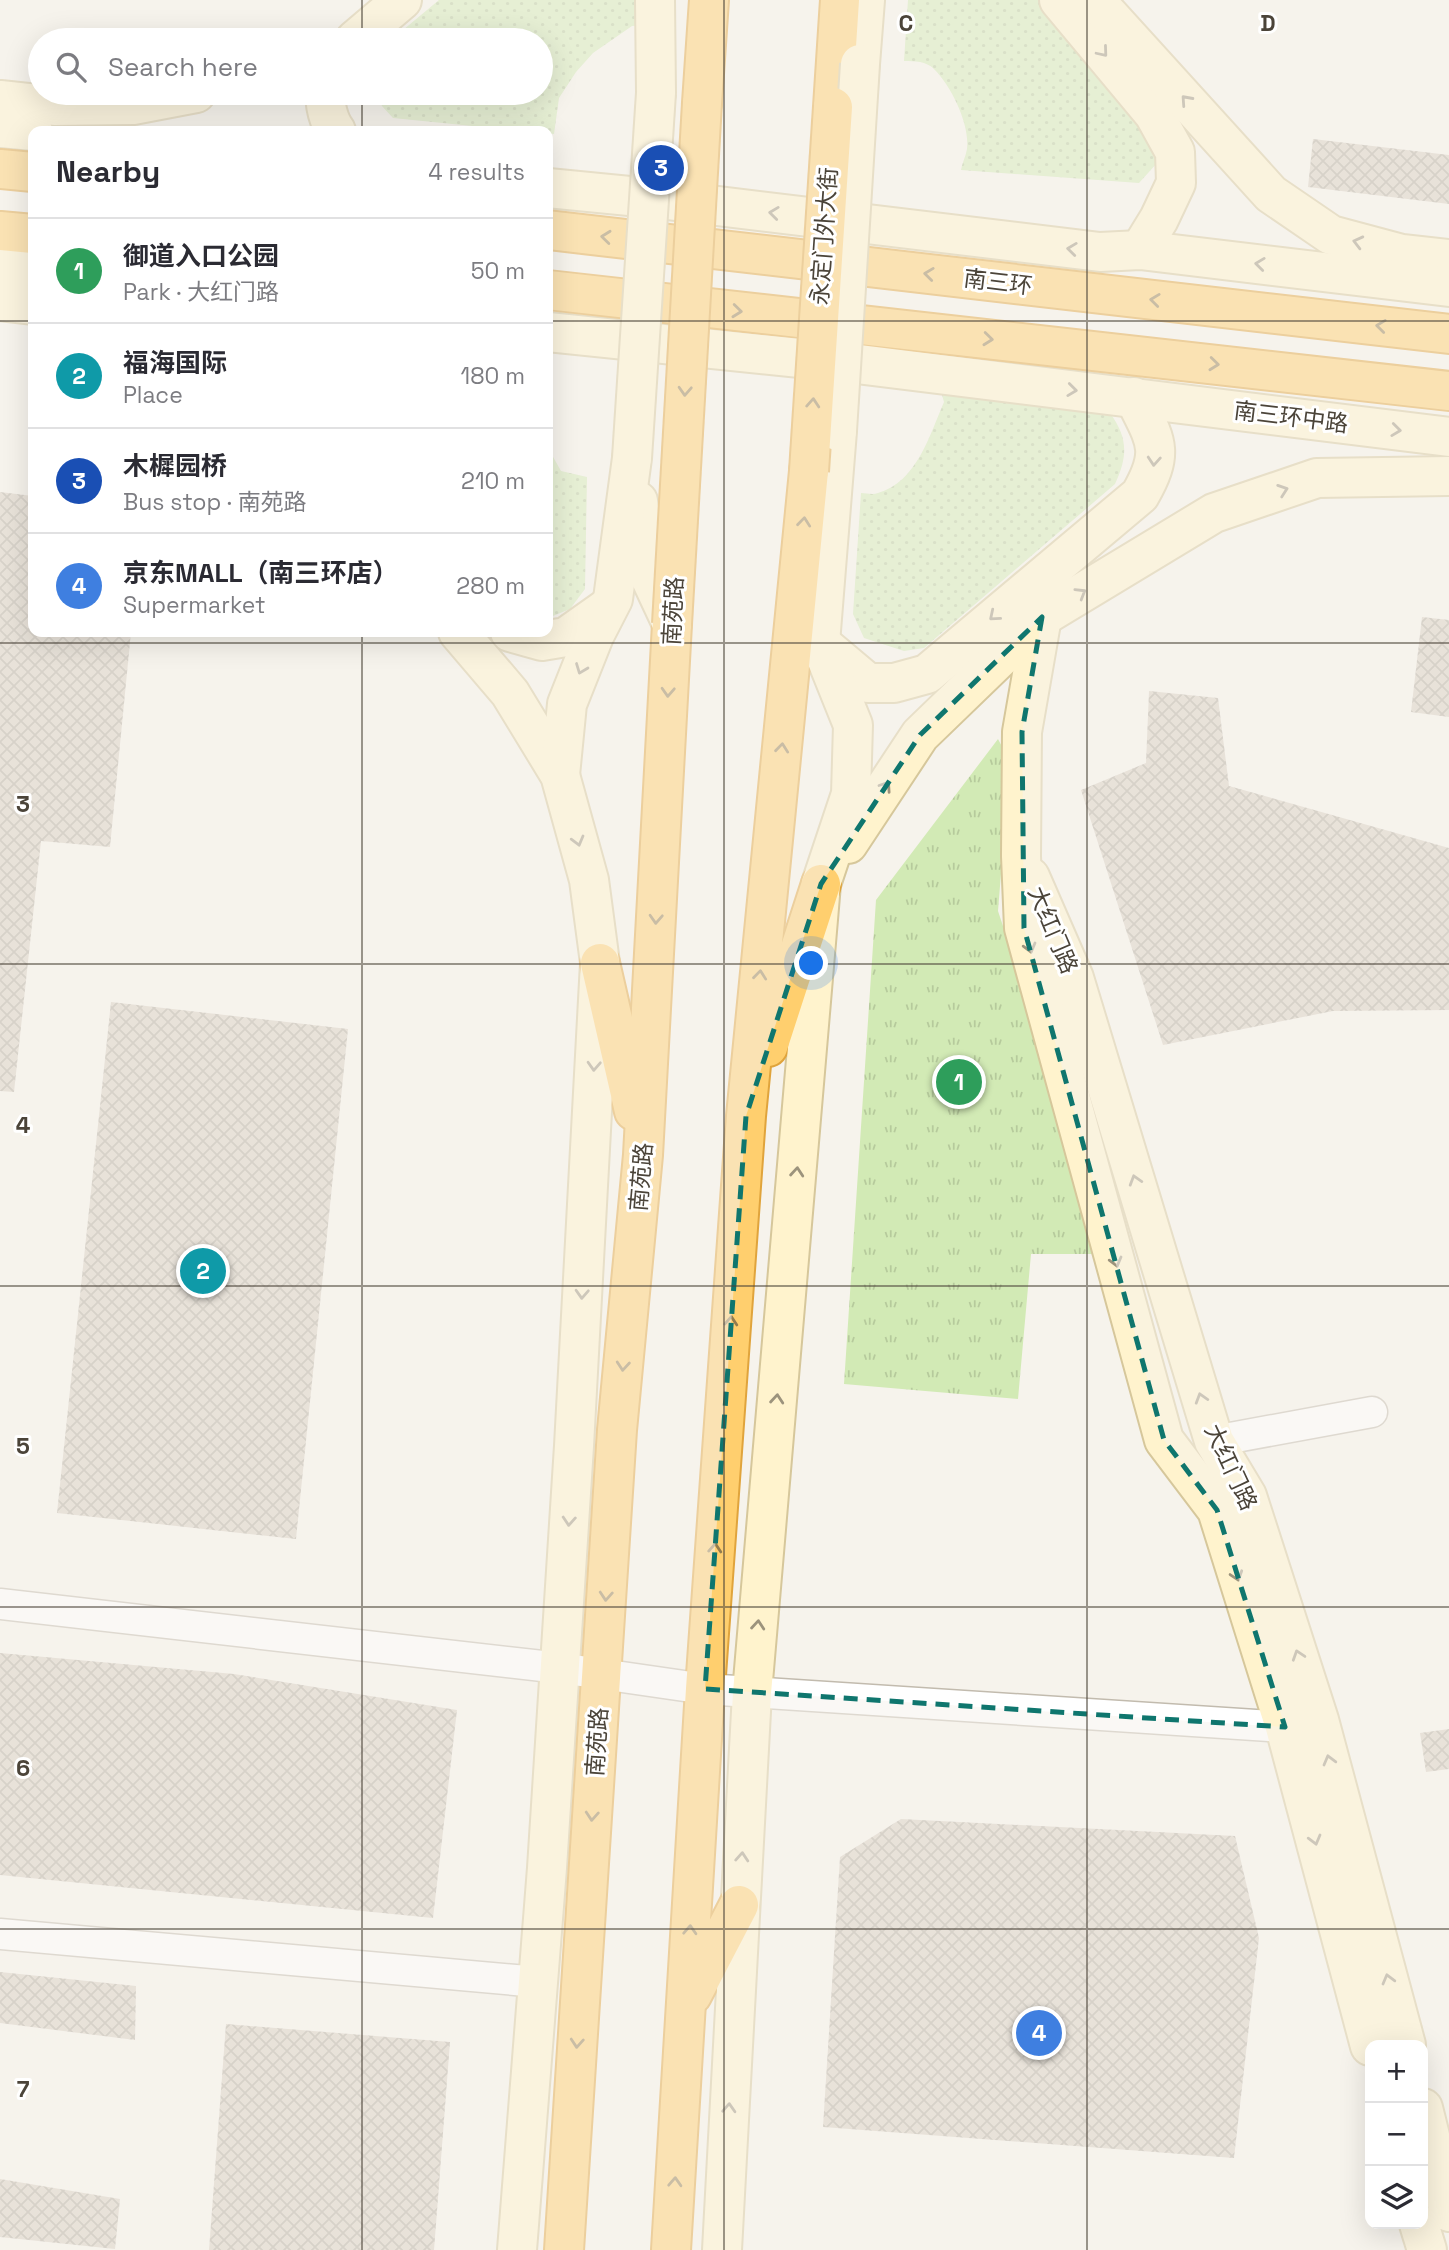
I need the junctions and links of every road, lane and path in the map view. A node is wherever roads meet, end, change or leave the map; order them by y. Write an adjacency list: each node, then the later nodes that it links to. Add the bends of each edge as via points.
1 (369, 0): 9 (street)
2 (402, 0): 10 (street)
3 (656, 0): 38 (street, bridge, via 656,93)
4 (709, 0): 42 (highway, 南苑路, one-way to 42, bridge)
5 (840, 0): 50 (highway, 永定门外大街, one-way to 5, bridge, via 809,471)
6 (865, 0): 45 (street, 永定门外大街, bridge)
7 (1059, 0): 25 (street, one-way to 25, via 1154,114 1175,152 1176,183)
8 (1095, 0): 26 (street, one-way to 8, via 1402,254 1331,235 1271,194)
9 (338, 28)
10 (369, 28)
11 (0, 100): 12 (street)
12 (28, 103)
13 (47, 105): 14 (street)
14 (132, 105)
15 (327, 105): 16 (street)
16 (332, 126)
17 (0, 128): 18 (street)
18 (28, 131)
19 (0, 169): 20 (highway)
20 (28, 172)
21 (553, 188): 25 (street, one-way to 21, via 1100,252)
22 (0, 230): 24 (highway)
23 (553, 231): 34 (highway, 南三环, one-way to 23)
24 (28, 233)
25 (1140, 250): 29 (street, one-way to 25)
26 (1449, 259)
27 (0, 265): 28 (street)
28 (28, 268)
29 (1449, 287)
30 (553, 291): 35 (highway, one-way to 35)
31 (0, 301): 32 (street)
32 (28, 304)
33 (553, 333): 36 (street, 南三环中路, one-way to 36)
34 (1449, 334)
35 (1449, 391)
36 (1134, 397): 37 (street, 南三环中路, one-way to 37); 45 (street, one-way to 45, via 1157,457 1140,495 926,674 894,683 868,683)
37 (1449, 437)
38 (632, 458): 40 (street); 42 (street, via 649,575)
39 (1449, 476): 41 (street, one-way to 39, via 1214,513 1317,478)
40 (609, 606): 44 (street, via 566,637 542,641); 46 (street, one-way to 46, via 567,704)
41 (1042, 617): 47 (street, 大红门路, via 1022,732); 48 (street, one-way to 41, via 920,735)
42 (672, 624): 51 (highway, 南苑路, one-way to 51)
43 (462, 637): 46 (street, via 510,693)
44 (528, 637)
45 (820, 643): 48 (street, via 853,725 851,794)
46 (560, 775): 49 (street, one-way to 49, via 589,880)
47 (1021, 856): 53 (street, 大红门路, one-way to 47, via 1074,978); 59 (street, 大红门路, one-way to 59, via 1024,928 1164,1440 1217,1510)
48 (821, 884): 50 (highway); 58 (street, one-way to 48)
49 (600, 963): 51 (highway); 55 (street, one-way to 55)
50 (746, 1116): 57 (highway, one-way to 50)
51 (643, 1154): 56 (highway, 南苑路, one-way to 56, via 617,1430)
52 (1372, 1412): 53 (street)
53 (1214, 1441): 59 (street, 大红门路, one-way to 53, via 1247,1496)
54 (0, 1604): 55 (street)
55 (560, 1668): 56 (street); 62 (street)
56 (601, 1675): 57 (street); 71 (highway, 南苑路, one-way to 71)
57 (705, 1689): 58 (street); 63 (highway, one-way to 57)
58 (752, 1693): 59 (street); 60 (street, one-way to 58)
59 (1302, 1723): 64 (street, 大红门路, one-way to 64); 65 (street, 大红门路, one-way to 59)
60 (739, 1905): 63 (highway); 72 (street, one-way to 60)
61 (0, 1934): 62 (street)
62 (538, 1982): 70 (street)
63 (686, 2007): 69 (highway, one-way to 63)
64 (1369, 2040)
65 (1404, 2040)
66 (1428, 2128): 67 (street)
67 (1449, 2212)
68 (1421, 2229): 73 (street)
69 (673, 2244)
70 (517, 2250)
71 (564, 2250)
72 (722, 2250)
73 (1427, 2250)

